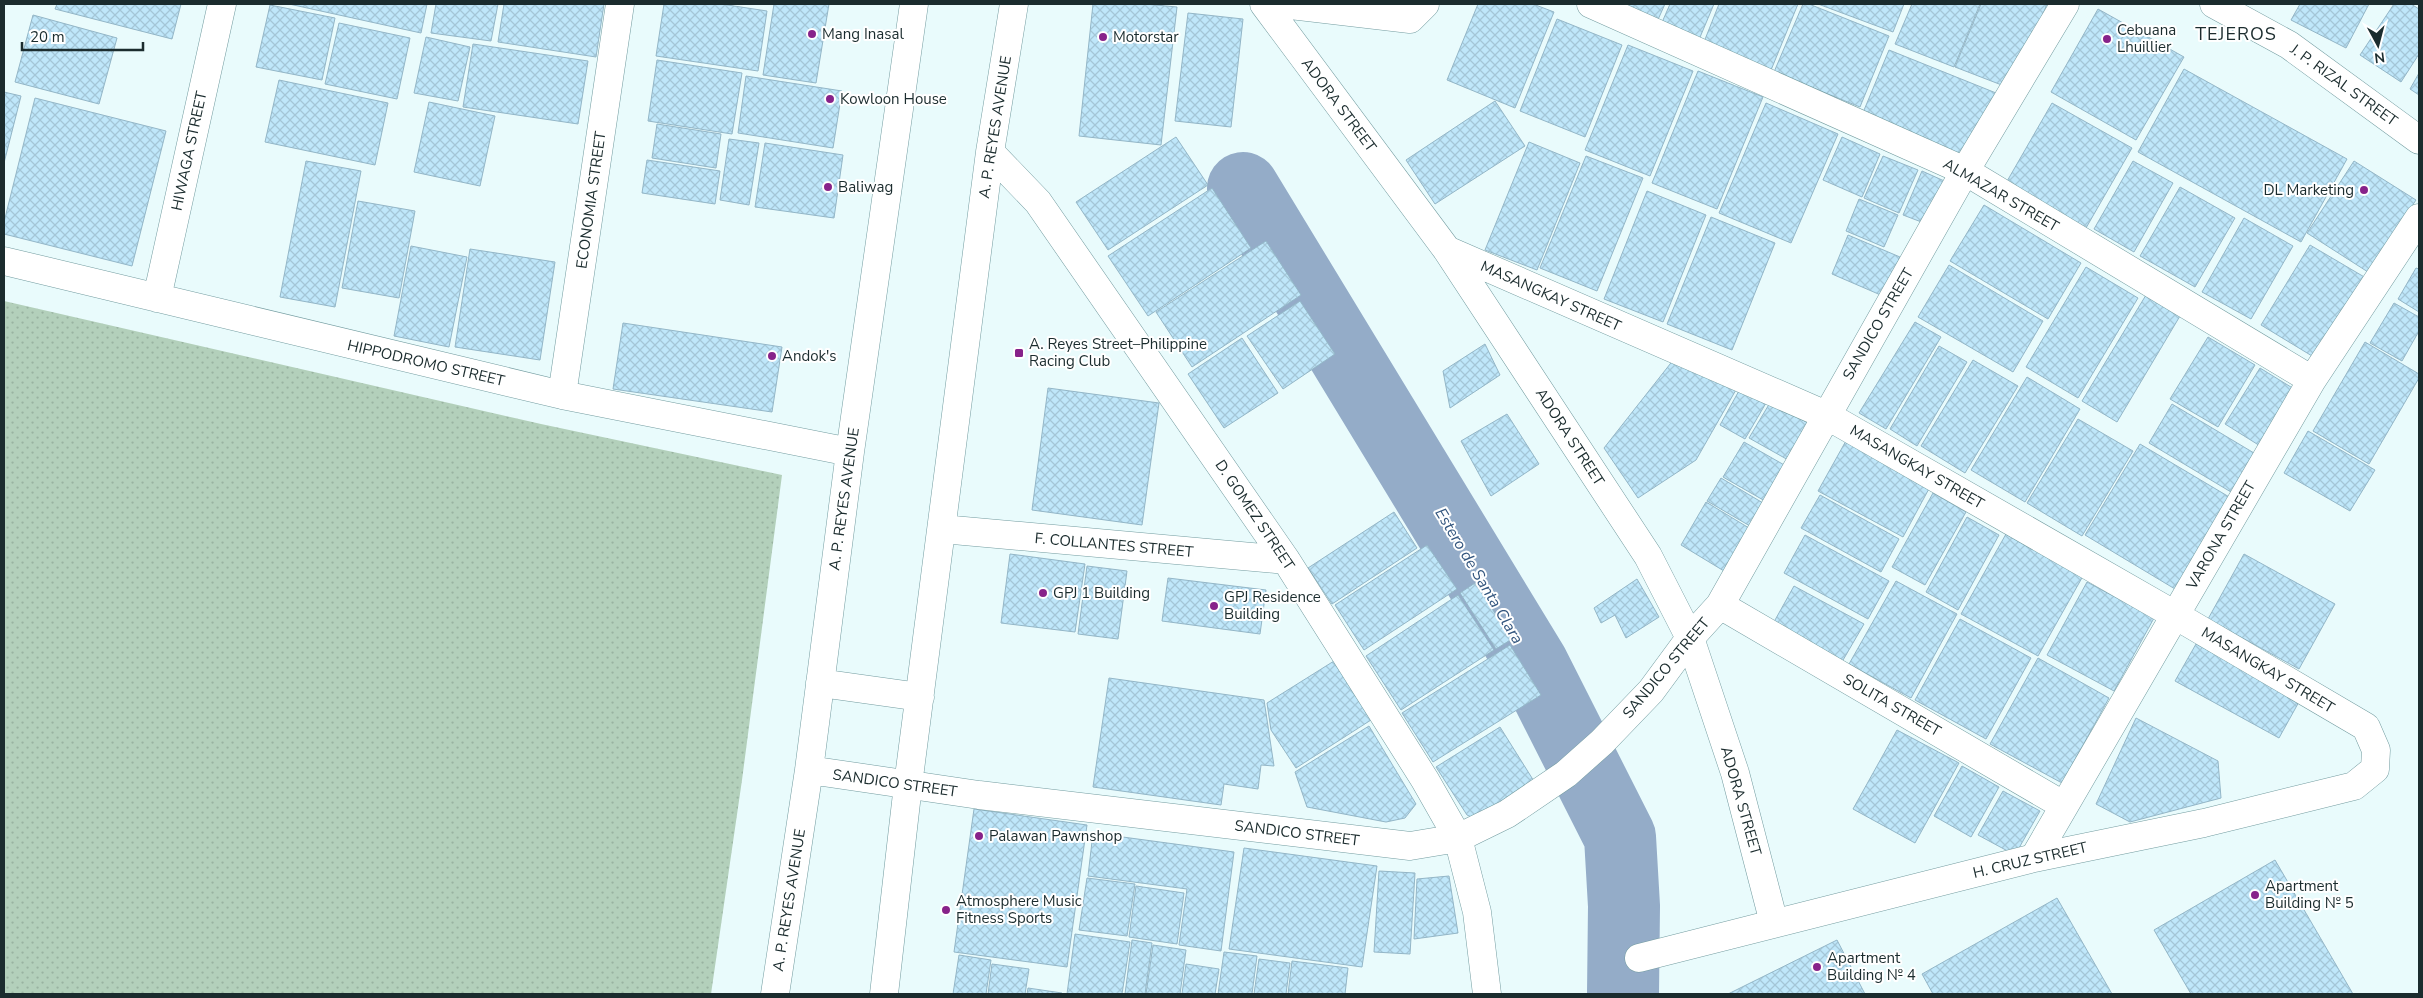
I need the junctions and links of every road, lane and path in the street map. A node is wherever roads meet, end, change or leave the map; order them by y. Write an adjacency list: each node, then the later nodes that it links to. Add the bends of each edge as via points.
1 (222, 4): 18 (street, HIWAGA STREET)
2 (620, 4): 20 (street, ECONOMIA STREET)
3 (914, 4): 22 (street, A. P. REYES AVENUE)
4 (1014, 4): 13 (street, A. P. REYES AVENUE)
5 (1264, 4): 16 (street, ADORA STREET)
6 (1282, 4): 7 (street, via 1410,19)
7 (1424, 4)
8 (1591, 4): 14 (street, ALMAZAR STREET)
9 (2065, 4): 14 (street, SANDICO STREET)
10 (2214, 4): 11 (street, J. P. RIZAL STREET)
11 (2244, 10): 12 (street, J. P. RIZAL STREET)
12 (2419, 140)
13 (990, 152): 23 (street, A. P. REYES AVENUE); 24 (street, D. GOMEZ STREET, via 1038,202)
14 (1965, 171): 19 (street, ALMAZAR STREET); 21 (street, SANDICO STREET)
15 (2419, 218): 19 (street, VARONA STREET)
16 (1447, 250): 21 (street, MASANGKAY STREET); 27 (street, ADORA STREET, via 1648,556)
17 (4, 261): 18 (street, HIPPODROMO STREET)
18 (157, 298): 20 (street, HIPPODROMO STREET)
19 (2312, 380): 26 (street, VARONA STREET)
20 (562, 395): 22 (street, HIPPODROMO STREET)
21 (1826, 416): 25 (street, SANDICO STREET); 26 (street, MASANGKAY STREET)
22 (850, 452): 28 (street, A. P. REYES AVENUE)
23 (942, 530): 24 (street, F. COLLANTES STREET); 29 (street, A. P. REYES AVENUE)
24 (1286, 560): 34 (street, D. GOMEZ STREET)
25 (1720, 605): 27 (street, SANDICO STREET); 33 (street, SOLITA STREET)
26 (2175, 615): 30 (street, MASANGKAY STREET); 33 (street, VARONA STREET)
27 (1690, 638): 34 (street, SANDICO STREET, via 1651,691 1566,774 1507,814); 36 (street, ADORA STREET, via 1735,773)
28 (820, 683): 29 (street); 31 (street, A. P. REYES AVENUE)
29 (920, 697): 32 (street, A. P. REYES AVENUE)
30 (2366, 727): 35 (street, H. CRUZ STREET, via 2376,750 2375,770 2354,786 2204,823)
31 (809, 770): 32 (street, SANDICO STREET); 38 (street, A. P. REYES AVENUE)
32 (908, 785): 34 (street, SANDICO STREET, via 1410,846); 39 (street, A. P. REYES AVENUE)
33 (2063, 805): 35 (street, VARONA STREET)
34 (1458, 838): 40 (street, D. GOMEZ STREET, via 1478,912)
35 (2034, 858): 36 (street, H. CRUZ STREET)
36 (1774, 923): 37 (street, H. CRUZ STREET)
37 (1639, 958)
38 (775, 994)
39 (884, 994)
40 (1487, 994)

